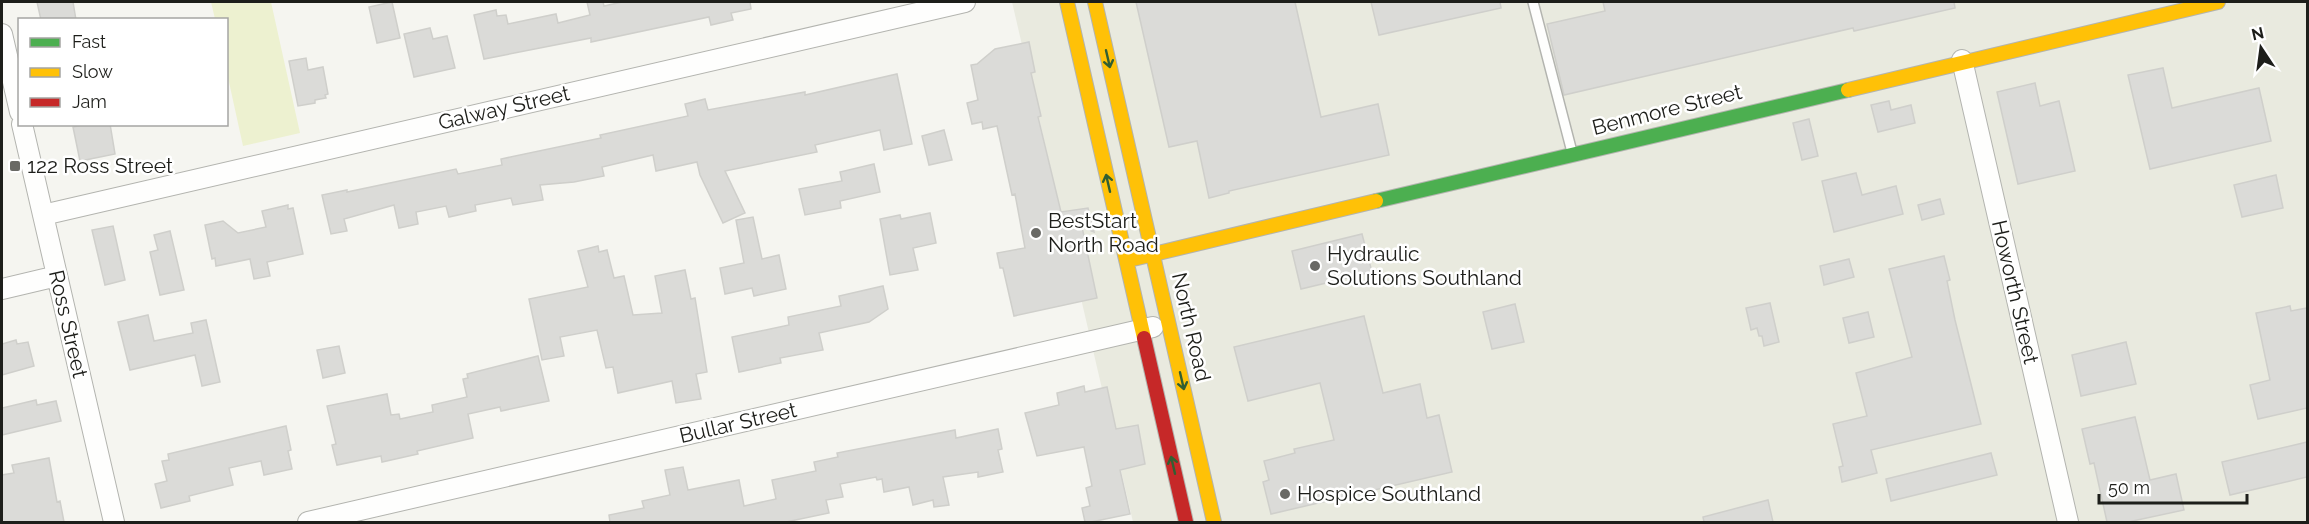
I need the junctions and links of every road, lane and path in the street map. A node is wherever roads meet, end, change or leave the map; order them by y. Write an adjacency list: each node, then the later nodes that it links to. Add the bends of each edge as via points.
1 (965, 2): 11 (street, Galway Street)
2 (1066, 2): 13 (street, one-way to 2)
3 (1095, 2): 12 (street, North Road, one-way to 12)
4 (1533, 2): 10 (lane)
5 (2218, 2): 7 (street, Benmore Street)
6 (2, 34): 8 (street)
7 (1962, 60): 10 (street, Benmore Street); 22 (street, Howorth Street)
8 (18, 103)
9 (22, 126): 11 (street, Ross Street)
10 (1573, 154): 12 (street, Benmore Street)
11 (43, 215): 14 (street, Ross Street)
12 (1153, 253): 13 (street, Benmore Street); 16 (street, North Road)
13 (1126, 260): 17 (street)
14 (57, 276): 15 (street); 18 (street, Ross Street)
15 (2, 289)
16 (1169, 324): 17 (street, Bullar Street); 21 (street, North Road, one-way to 21)
17 (1142, 330): 19 (street, Bullar Street); 20 (street, one-way to 17)
18 (114, 522)
19 (308, 522)
20 (1186, 522)
21 (1215, 522)
22 (2068, 522)

